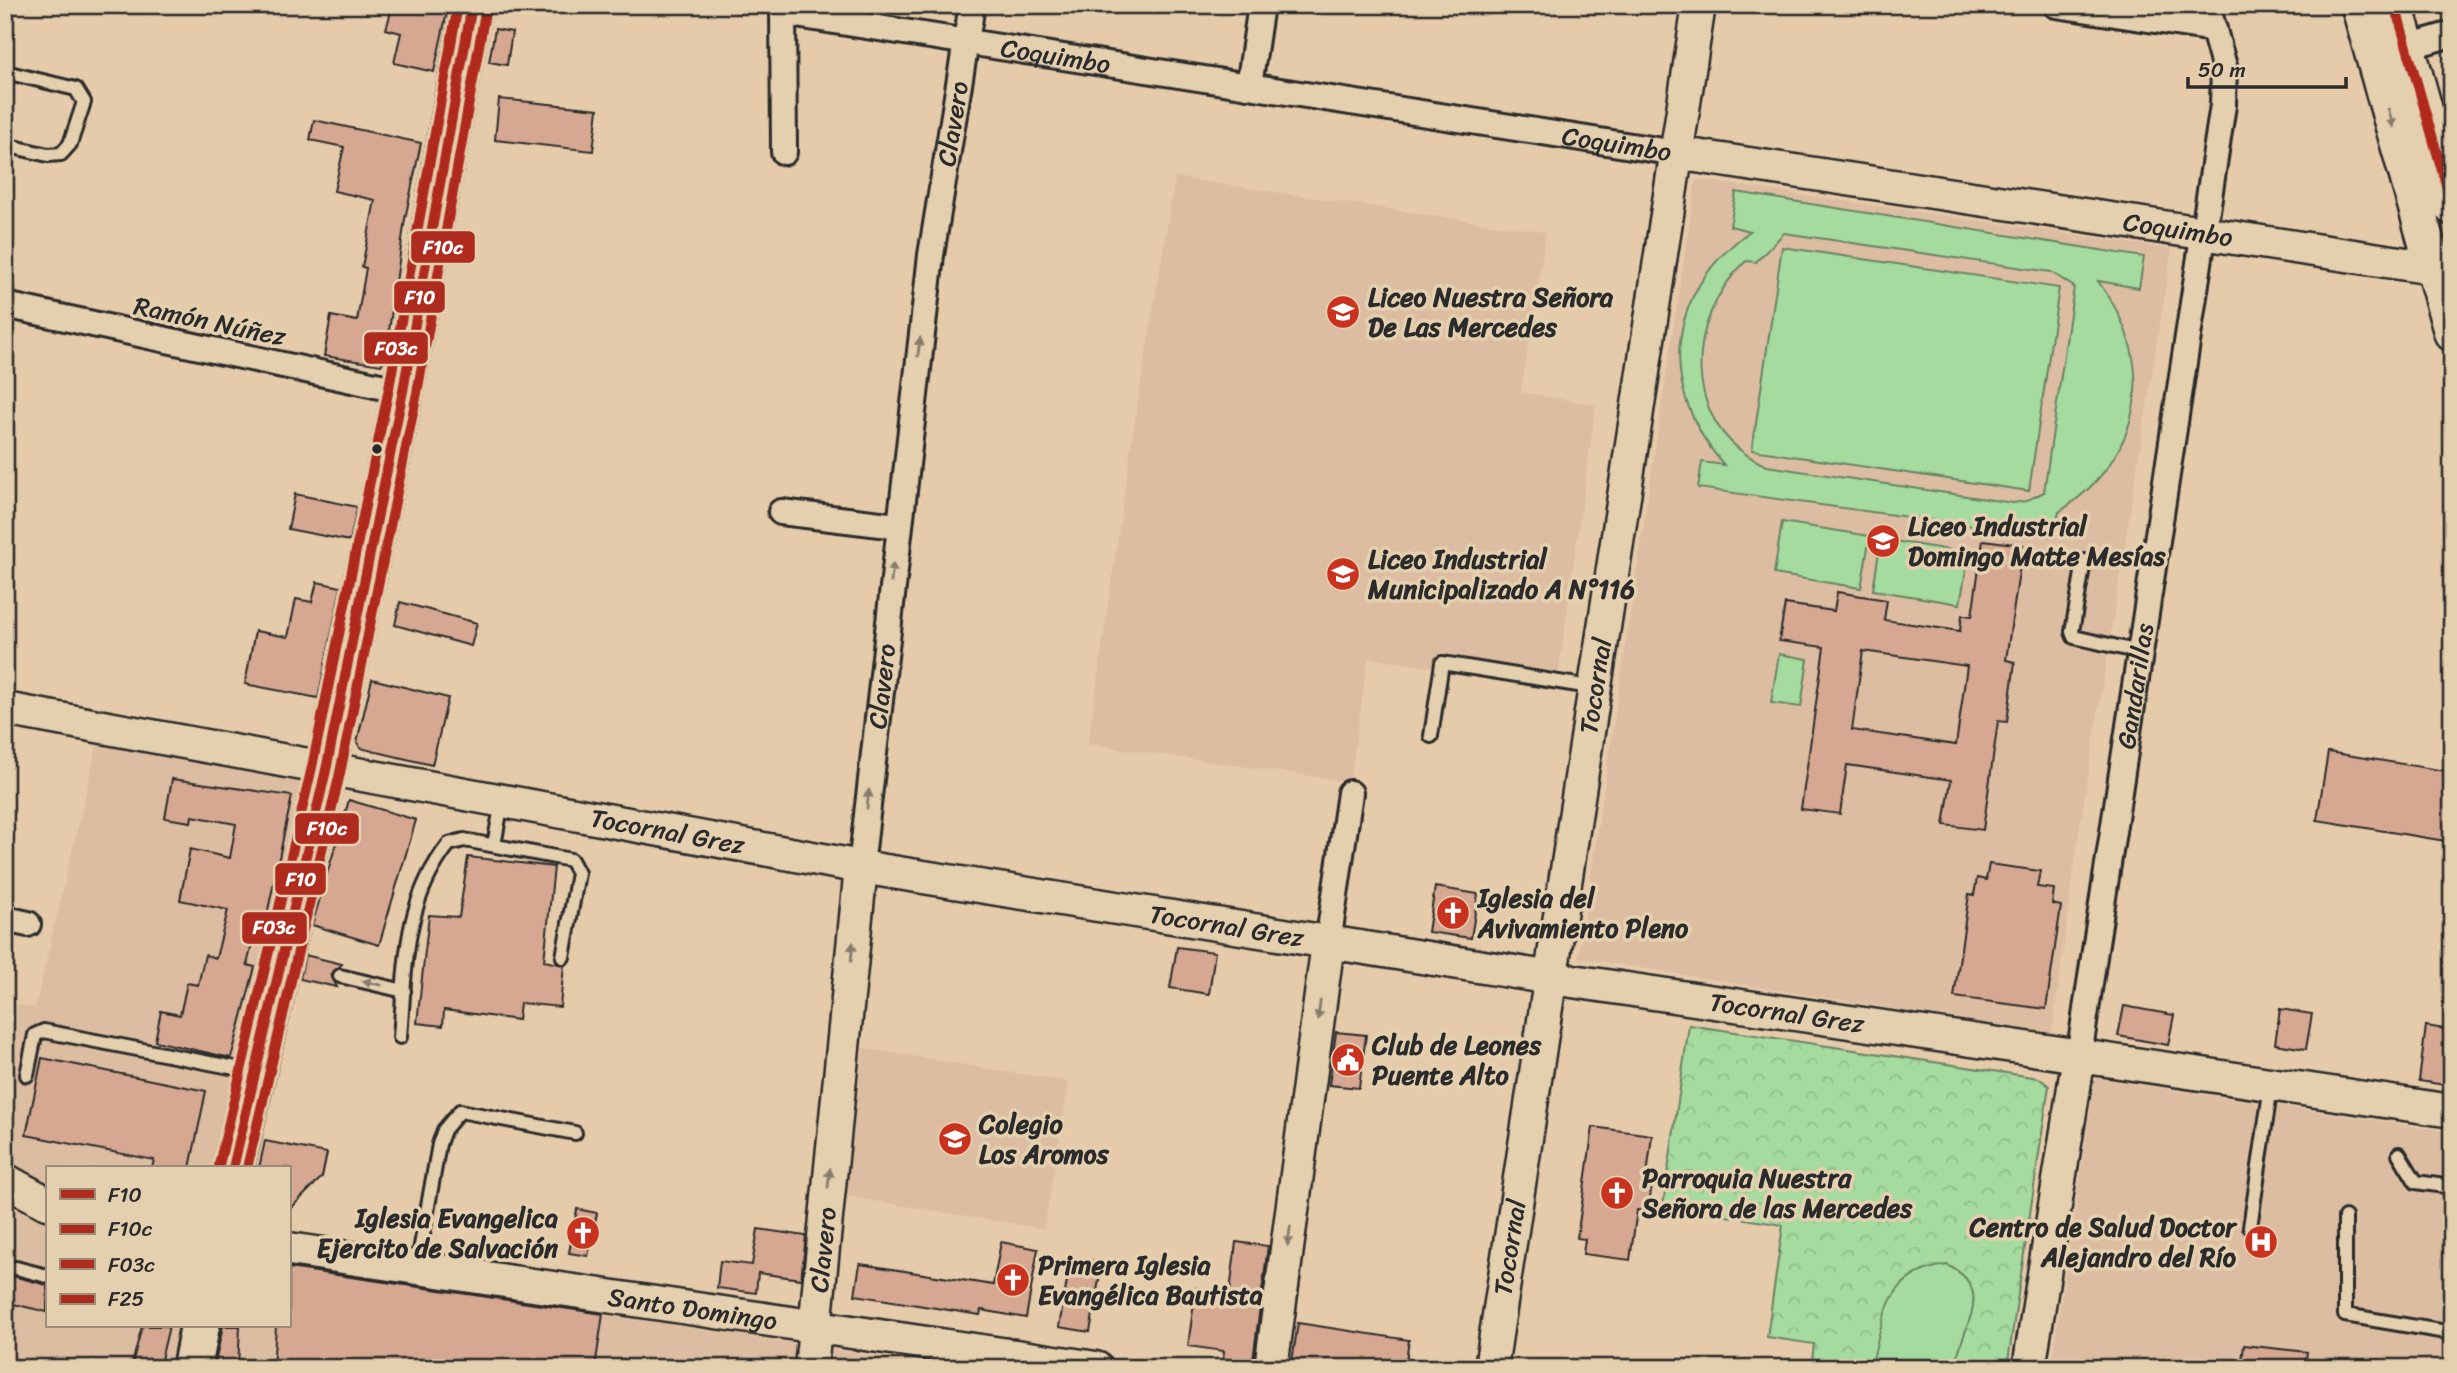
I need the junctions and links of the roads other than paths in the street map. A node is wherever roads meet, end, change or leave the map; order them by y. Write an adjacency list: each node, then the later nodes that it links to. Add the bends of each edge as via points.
1 (472, 5): 24 (main road)
2 (972, 5): 12 (street, Clavero)
3 (1261, 5): 15 (street)
4 (1699, 5): 18 (street, Tocornal)
5 (2056, 5): 10 (street)
6 (2207, 5): 10 (street, Gandarillas)
7 (2359, 5): 21 (main road, one-way to 21)
8 (2395, 5): 13 (main road)
9 (783, 9): 12 (street, Coquimbo); 17 (street)
10 (2214, 29): 20 (street, Gandarillas, via 2225,92)
11 (2452, 34): 13 (street)
12 (965, 41): 15 (street, Coquimbo); 26 (street, Clavero, one-way to 12, via 931,255)
13 (2407, 47): 19 (main road)
14 (5, 72): 16 (lane, via 76,89 84,103 71,144 61,154)
15 (1249, 86): 18 (street, Coquimbo)
16 (5, 145)
17 (784, 152)
18 (1676, 153): 20 (street, Coquimbo); 29 (street, Tocornal)
19 (2452, 207)
20 (2203, 234): 21 (street, Coquimbo); 28 (street, Gandarillas)
21 (2443, 270): 23 (main road)
22 (5, 305): 24 (street, Ramón Núñez)
23 (2452, 333)
24 (403, 391): 32 (main road)
25 (781, 512): 26 (street)
26 (897, 526): 36 (street, Clavero, one-way to 26)
27 (2084, 561): 28 (lane, via 2074,637)
28 (2140, 652): 43 (street, Gandarillas)
29 (1596, 688): 31 (lane, via 1442,663); 40 (street, Tocornal)
30 (5, 709): 32 (street, Tocornal Grez)
31 (1431, 736)
32 (326, 770): 34 (street, Tocornal Grez); 44 (main road, via 290,964)
33 (1350, 793): 37 (street)
34 (502, 802): 35 (lane); 36 (street, Tocornal Grez)
35 (494, 845): 38 (lane, via 571,860 578,873); 41 (lane, via 464,840 449,844 438,859 420,891 408,942)
36 (861, 867): 37 (street, Tocornal Grez); 60 (street, Clavero, one-way to 36)
37 (1328, 943): 40 (street, Tocornal Grez); 67 (street, one-way to 67)
38 (563, 957)
39 (340, 976): 41 (lane, one-way to 39)
40 (1552, 978): 43 (street, Tocornal Grez); 68 (street, Tocornal)
41 (404, 991): 42 (lane)
42 (400, 1037)
43 (2079, 1056): 46 (street, Tocornal Grez); 69 (street, Gandarillas)
44 (255, 1072): 45 (lane, via 44,1031 35,1035); 50 (main road)
45 (27, 1075)
46 (2271, 1085): 47 (street, Tocornal Grez); 55 (lane)
47 (2452, 1111)
48 (575, 1133): 58 (lane, via 460,1111 439,1144)
49 (2399, 1154): 52 (lane, via 2416,1182)
50 (233, 1166)
51 (5, 1180): 53 (street)
52 (2452, 1187)
53 (46, 1202)
54 (2345, 1217): 62 (lane, via 2345,1315)
55 (2250, 1227)
56 (290, 1249): 58 (street, Santo Domingo)
57 (16, 1268): 59 (lane)
58 (417, 1268): 60 (street, Santo Domingo)
59 (46, 1276)
60 (815, 1326): 63 (street, Santo Domingo); 65 (street, Clavero)
61 (200, 1328): 64 (main road)
62 (2452, 1333)
63 (1032, 1363): 66 (street, Santo Domingo)
64 (192, 1368)
65 (811, 1368)
66 (1096, 1368)
67 (1270, 1368)
68 (1492, 1368)
69 (2029, 1368)

